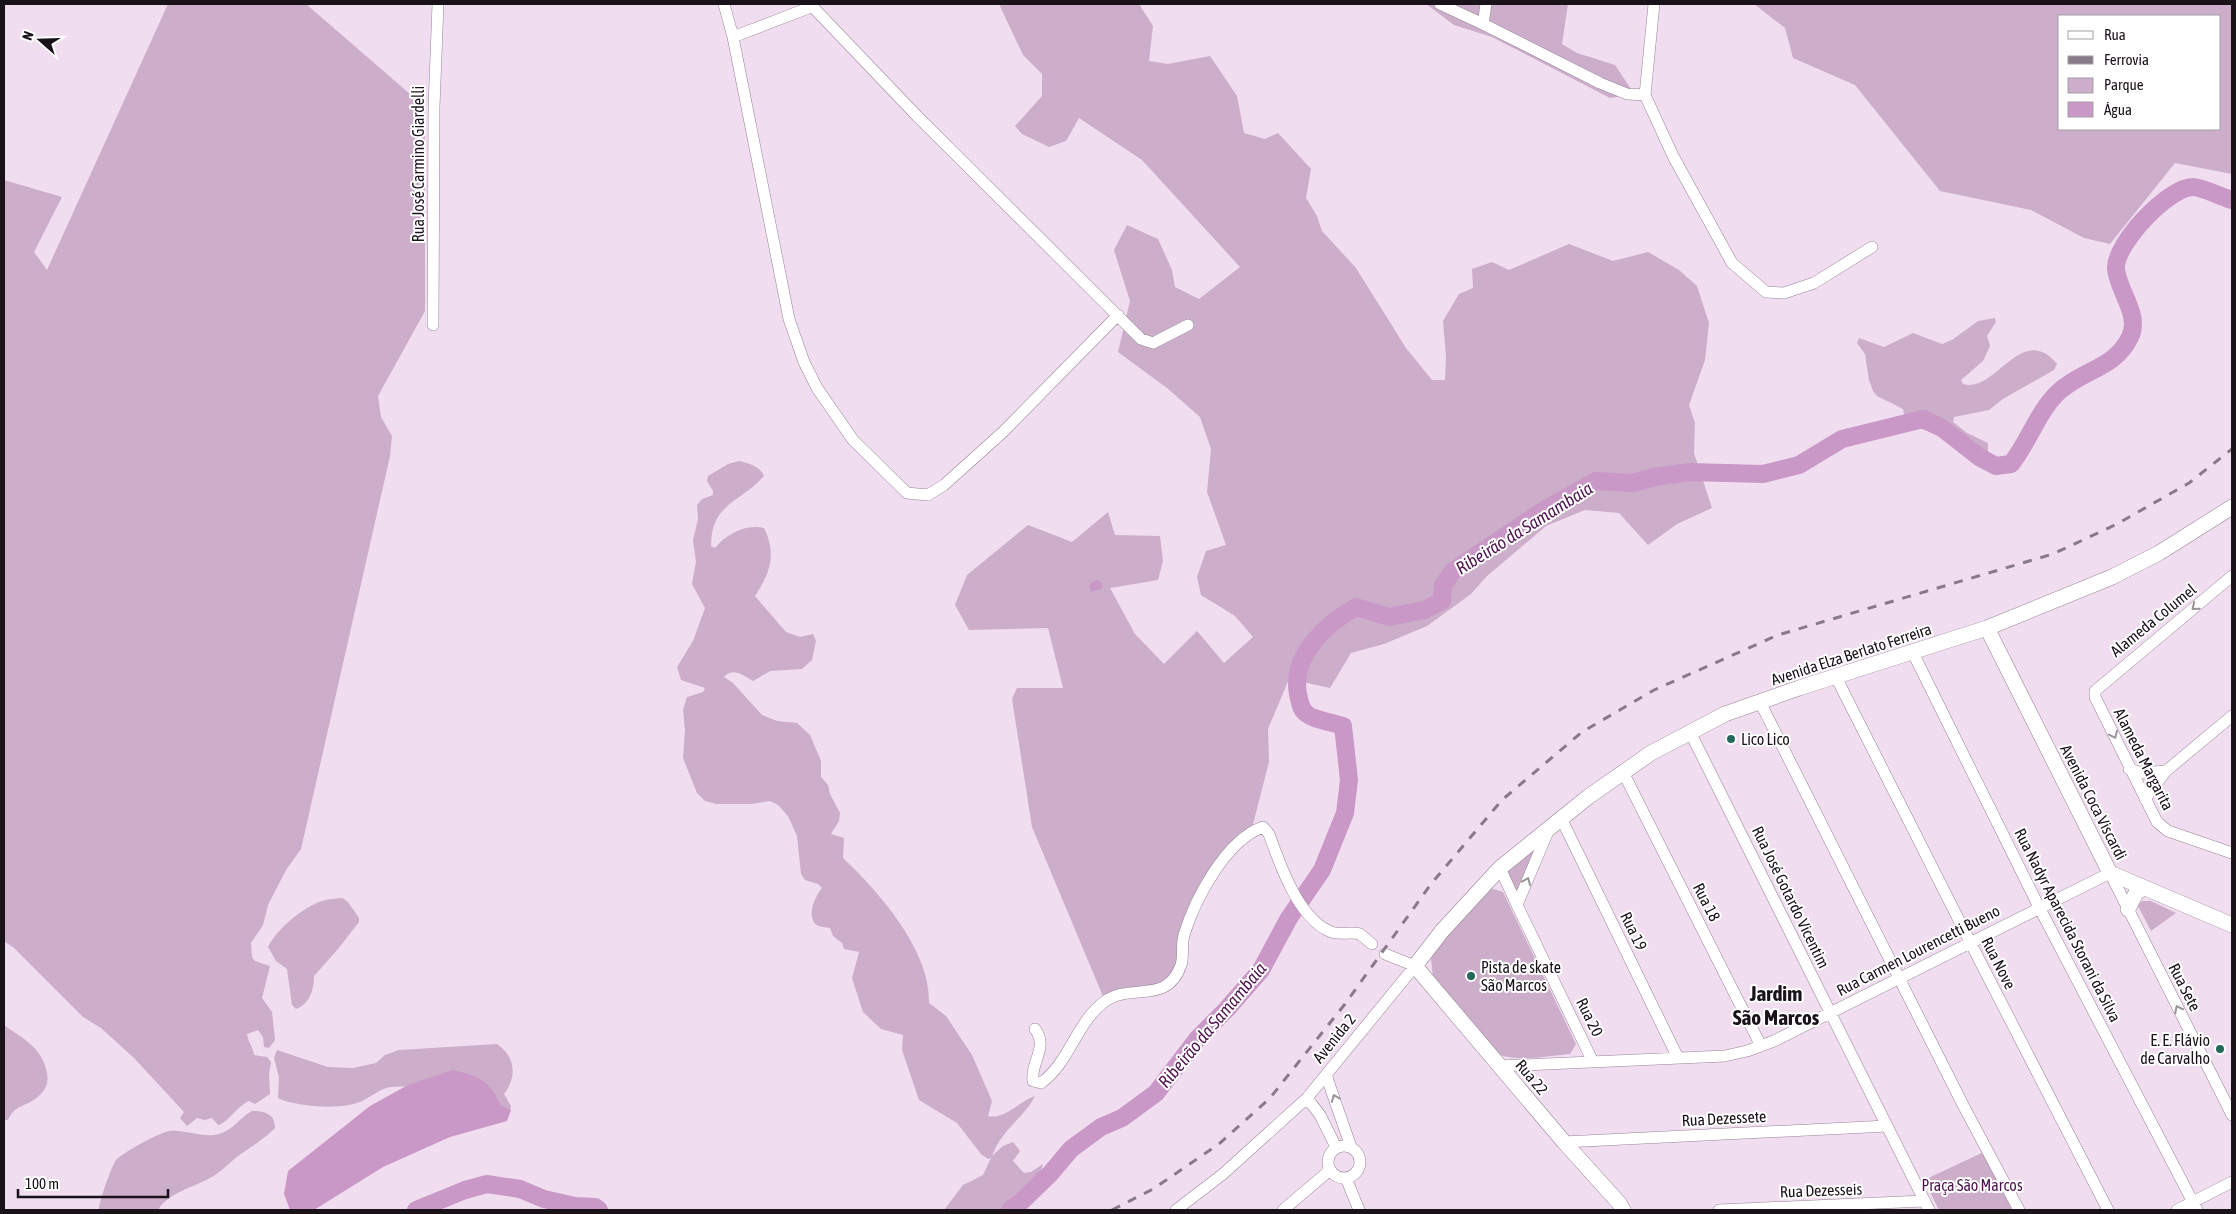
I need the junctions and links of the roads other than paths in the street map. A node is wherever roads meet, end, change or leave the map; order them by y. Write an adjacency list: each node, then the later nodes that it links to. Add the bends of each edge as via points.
1 (438, 4): 12 (street, Rua José Carmino Giardelli)
2 (724, 4): 8 (street)
3 (1440, 4): 7 (street)
4 (1486, 4): 7 (street)
5 (1654, 4): 9 (street)
6 (811, 5): 8 (street); 11 (street)
7 (1483, 24): 9 (street, via 1627,94)
8 (733, 37): 11 (street, via 789,319 804,362 817,388 853,440 907,493 928,495 944,485 1003,432)
9 (1645, 95): 10 (street, via 1673,156 1722,247 1732,263 1766,292 1784,293 1814,283)
10 (1872, 248)
11 (1118, 315): 13 (street, via 1148,343)
12 (433, 325)
13 (1188, 325)
14 (2232, 508): 16 (street, Avenida Elza Berlato Ferreira, via 2159,554)
15 (2232, 576): 19 (street, Alameda Columel, one-way to 19)
16 (1988, 628): 17 (street, Avenida Elza Berlato Ferreira); 30 (street, Avenida Coca Viscardi)
17 (1913, 653): 18 (street, Avenida Elza Berlato Ferreira); 33 (street, Rua Nadyr Aparecida Storani da Silva)
18 (1836, 676): 20 (street, Avenida Elza Berlato Ferreira); 36 (street, Rua Nove)
19 (2095, 691): 23 (street, Alameda Margarita, one-way to 23)
20 (1760, 702): 22 (street, Avenida Elza Berlato Ferreira, via 1725,714); 40 (street)
21 (2232, 716): 24 (street)
22 (1690, 732): 25 (street, Avenida Elza Berlato Ferreira); 41 (street, Rua José Gotardo Vicentim)
23 (2129, 769): 24 (street); 26 (street, Alameda Margarita)
24 (2166, 771): 26 (street)
25 (1623, 772): 27 (street, Avenida Elza Berlato Ferreira); 43 (street, Rua 18)
26 (2145, 800): 28 (street, Alameda Margarita, via 2161,826)
27 (1555, 823): 29 (street, Avenida Elza Berlato Ferreira); 32 (street, one-way to 27); 44 (street, Rua 19)
28 (2230, 850)
29 (1500, 868): 32 (street, Rua 20); 39 (street, Avenida 2, via 1442,931)
30 (2110, 872): 31 (street, Avenida Coca Viscardi); 33 (street, Rua Carmen Lourencetti Bueno); 34 (street, Rua Sete)
31 (2144, 888): 34 (street, via 2136,893); 35 (street, Avenida Coca Viscardi)
32 (1517, 905): 45 (street, Rua 20)
33 (2039, 907): 36 (street, Rua Carmen Lourencetti Bueno); 58 (street, Rua Nadyr Aparecida Storani da Silva)
34 (2128, 908): 49 (street, Rua Sete, one-way to 34)
35 (2232, 925)
36 (1970, 942): 40 (street, Rua Carmen Lourencetti Bueno); 65 (street, Rua Nove)
37 (1372, 944): 42 (street, via 1360,934 1332,933 1319,925 1291,888 1269,834 1263,827 1251,832 1230,851 1206,885 1184,936 1181,965 1169,986 1150,993 1127,993 1105,1001 1091,1013 1054,1074 1042,1083 1033,1081 1032,1072 1041,1046)
38 (1385, 954): 39 (street)
39 (1415, 966): 46 (street, Rua 22); 47 (street, Avenida 2)
40 (1899, 978): 41 (street, Rua Carmen Lourencetti Bueno); 64 (street)
41 (1830, 1013): 43 (street, Rua Carmen Lourencetti Bueno); 50 (street, Rua José Gotardo Vicentim)
42 (1035, 1029)
43 (1761, 1046): 44 (street, Rua Carmen Lourencetti Bueno, via 1724,1056)
44 (1678, 1058): 45 (street, Rua Carmen Lourencetti Bueno)
45 (1594, 1062): 46 (street, Rua Carmen Lourencetti Bueno)
46 (1499, 1066): 51 (street, Rua 22)
47 (1326, 1075): 48 (street, Avenida 2); 53 (street, one-way to 47)
48 (1307, 1098): 52 (street, via 1320,1115); 59 (street, Avenida 2, via 1223,1174)
49 (2232, 1115)
50 (1887, 1126): 51 (street, Rua Dezessete); 57 (street, Rua José Gotardo Vicentim)
51 (1564, 1142): 62 (street, Rua 22)
52 (1336, 1147): 53 (street); 54 (street, via 1328,1156)
53 (1351, 1147): 55 (street, via 1360,1158 1360,1165)
54 (1330, 1170): 55 (street, via 1334,1175); 60 (street)
55 (1346, 1178): 61 (street)
56 (2232, 1182): 58 (street)
57 (1926, 1206): 63 (street, Rua Dezesseis)
58 (2195, 1206): 66 (street)
59 (1176, 1210)
60 (1283, 1210)
61 (1359, 1210)
62 (1623, 1210)
63 (1719, 1210)
64 (2019, 1210)
65 (2108, 1210)
66 (2177, 1210)

